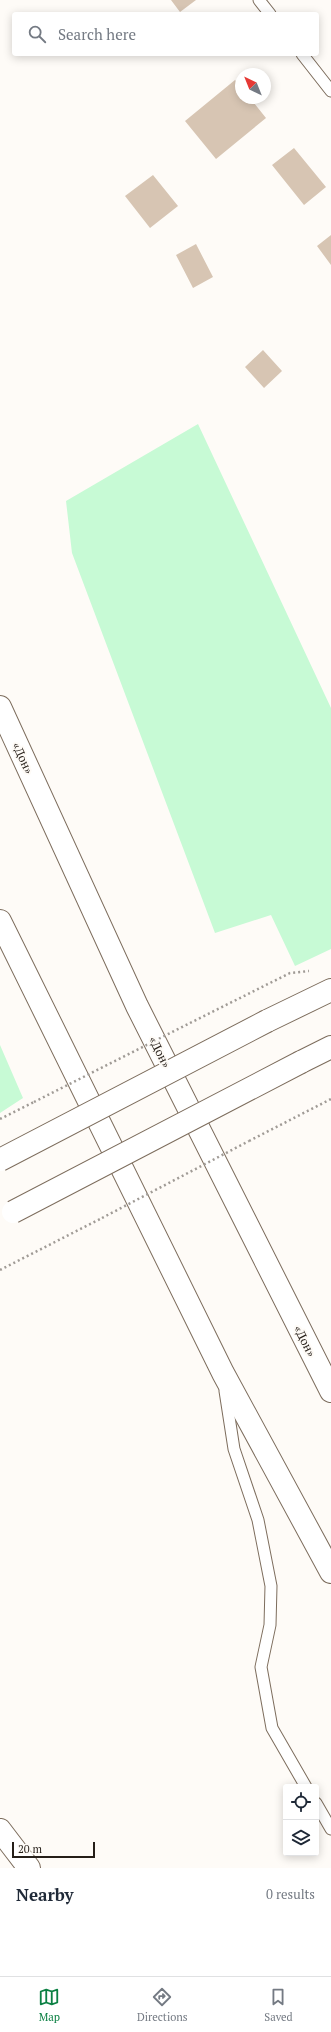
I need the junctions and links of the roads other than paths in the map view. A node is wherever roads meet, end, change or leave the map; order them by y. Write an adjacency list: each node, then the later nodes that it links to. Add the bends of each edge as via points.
1 (259, 0): 2 (lane)
2 (268, 12)
3 (304, 56): 4 (lane)
4 (331, 91)
5 (0, 707): 12 (main road, «Дон», via 137,1006)
6 (0, 922): 11 (main road)
7 (331, 990): 9 (main road, bridge)
8 (331, 1047): 10 (main road, bridge)
9 (0, 1160)
10 (7, 1215)
11 (223, 1372): 13 (main road); 14 (lane, via 234,1449 258,1520 271,1586 270,1625 261,1667 272,1728)
12 (331, 1391)
13 (331, 1572)
14 (304, 1784)
15 (319, 1808): 16 (lane)
16 (331, 1829)
17 (0, 1830): 18 (main road)
18 (29, 1868)

